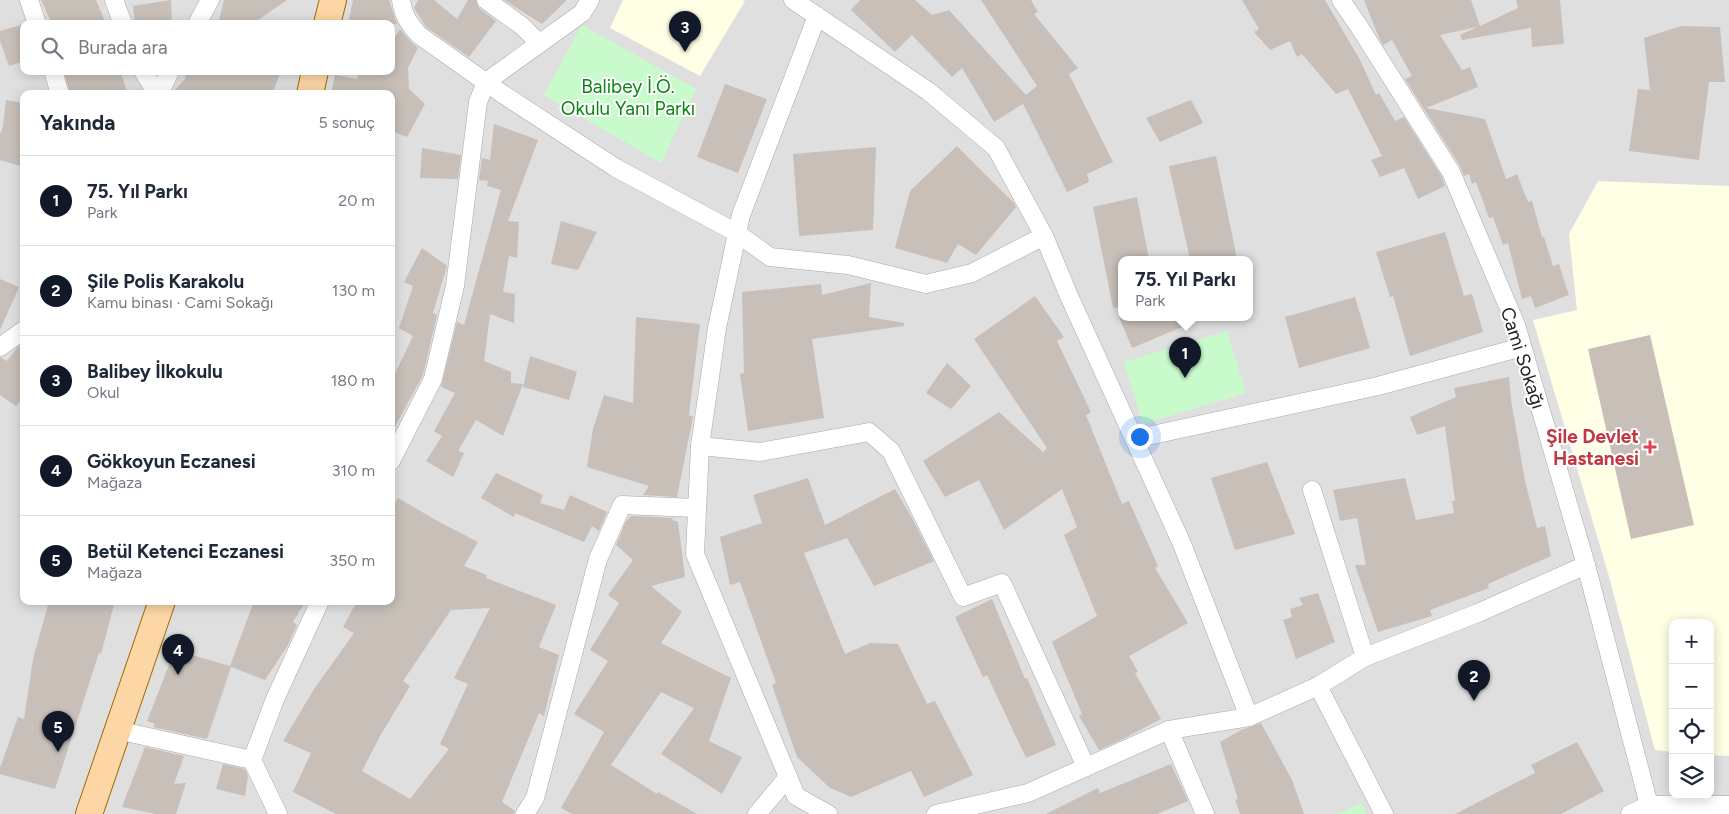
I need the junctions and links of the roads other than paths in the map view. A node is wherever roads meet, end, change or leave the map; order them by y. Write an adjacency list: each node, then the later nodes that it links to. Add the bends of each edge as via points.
1 (114, 0): 11 (street)
2 (210, 0): 12 (street)
3 (401, 0): 18 (street, via 408,23 419,35)
4 (486, 0): 13 (street, via 522,26)
5 (590, 0): 13 (street, via 582,12)
6 (793, 0): 9 (street)
7 (1341, 0): 27 (street, Cami Sokağı, via 1451,172 1516,325)
8 (32, 1): 10 (street)
9 (817, 16): 23 (street, via 741,214); 24 (street, via 928,91 996,148)
10 (36, 20)
11 (122, 20)
12 (198, 20)
13 (539, 44): 18 (street)
14 (54, 75): 19 (street)
15 (146, 75): 20 (street)
16 (168, 75): 21 (street)
17 (314, 75): 22 (main road)
18 (486, 82): 23 (street, via 616,168); 30 (street, via 478,102 455,286 433,379)
19 (59, 90)
20 (155, 90)
21 (160, 90)
22 (311, 90)
23 (737, 233): 24 (street, via 770,257 848,265 926,284 972,273); 29 (street, via 717,328)
24 (1044, 236): 28 (street)
25 (20, 333): 26 (street)
26 (0, 347)
27 (1522, 347): 28 (street, via 1378,386); 33 (street, Cami Sokağı)
28 (1134, 439): 38 (street, via 1182,544)
29 (700, 446): 32 (street); 42 (street, via 760,452 869,432 891,451 963,597 1002,583)
30 (395, 453)
31 (1312, 490): 36 (street)
32 (697, 508): 43 (street, via 694,554); 48 (street, via 622,505 598,559 535,798)
33 (1586, 565): 36 (street); 45 (street, Cami Sokağı)
34 (161, 605): 39 (main road)
35 (318, 605): 41 (street, via 275,699)
36 (1365, 658): 37 (street)
37 (1318, 686): 38 (street); 53 (street)
38 (1249, 717): 40 (street)
39 (118, 730): 41 (street); 46 (main road)
40 (1169, 730): 42 (street); 52 (street)
41 (252, 760): 47 (street)
42 (1086, 767): 51 (street, via 1028,793)
43 (788, 777): 49 (street); 50 (street, via 796,796)
44 (1729, 805): 45 (street)
45 (1649, 809): 54 (street)
46 (89, 814)
47 (278, 814)
48 (525, 814)
49 (758, 814)
50 (828, 814)
51 (936, 814)
52 (1205, 814)
53 (1384, 814)
54 (1630, 814)

